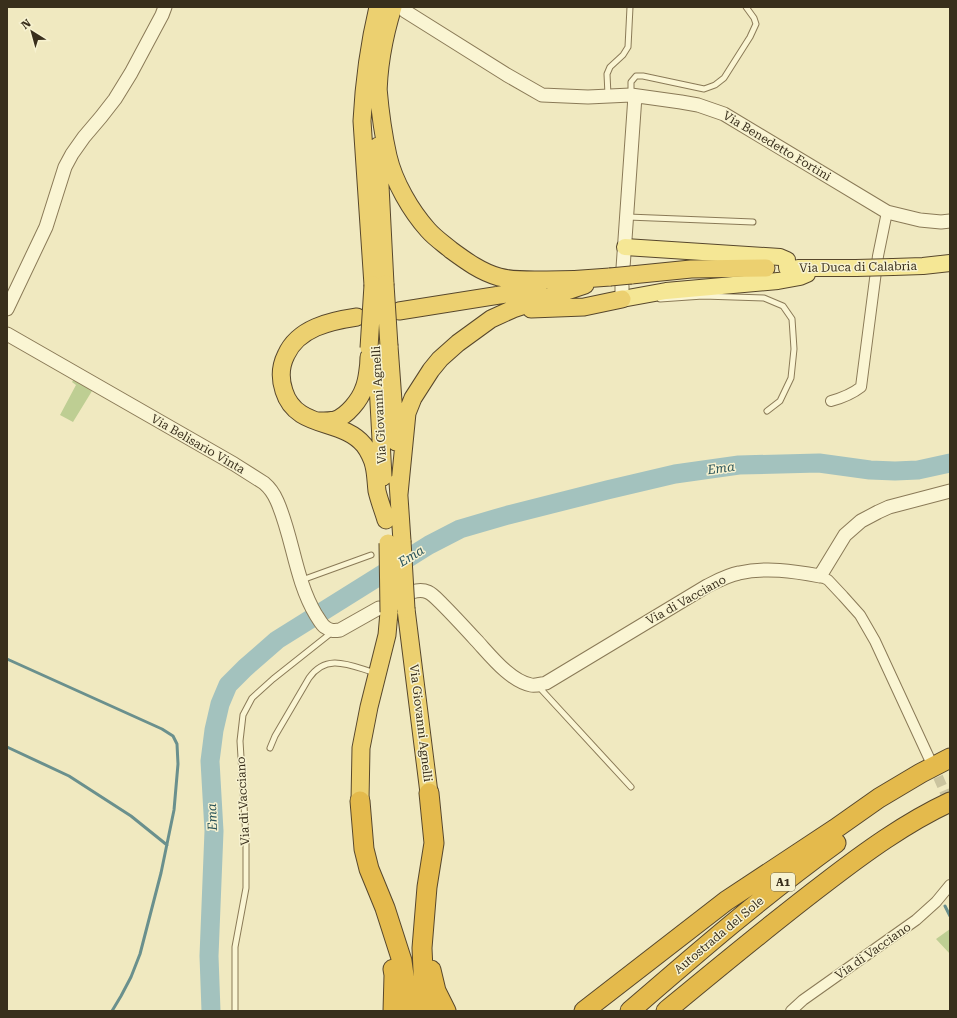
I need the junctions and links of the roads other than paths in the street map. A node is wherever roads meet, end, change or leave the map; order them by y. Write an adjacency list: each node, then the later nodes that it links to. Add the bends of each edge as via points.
1 (165, 7): 21 (street, via 115,99 84,136 65,167 46,227)
2 (630, 7): 6 (lane, via 628,47 607,74)
3 (746, 7): 7 (lane, via 756,24 724,78 704,89 636,76 631,82)
4 (389, 9): 5 (highway); 6 (street, Via Benedetto Fortini, via 542,95); 19 (highway, via 368,55 362,121 368,230)
5 (378, 88): 17 (highway, via 388,158 410,206 429,231 464,260 498,277 518,281); 19 (highway)
6 (608, 96): 7 (street, Via Benedetto Fortini)
7 (633, 96): 8 (street, Via Benedetto Fortini, via 681,102 724,114); 9 (street)
8 (887, 212): 10 (street, Via Benedetto Fortini, via 920,220); 27 (street, via 878,256 861,387)
9 (627, 216): 11 (lane); 12 (street)
10 (950, 221)
11 (753, 222)
12 (625, 247): 15 (main road, via 780,257 787,260); 18 (street)
13 (950, 263): 16 (main road, Via Duca di Calabria, bridge, via 923,266)
14 (766, 268): 15 (main road, Via Duca di Calabria); 18 (highway, via 691,269)
15 (788, 268): 16 (main road, Via Duca di Calabria)
16 (808, 268): 20 (main road, via 807,274 778,281)
17 (583, 280): 18 (highway); 23 (highway)
18 (622, 281): 20 (main road); 22 (highway); 22 (highway, via 601,304 584,307)
19 (379, 284): 26 (highway, bridge)
20 (646, 294): 28 (lane, via 662,300 703,296 764,298 783,306 792,319 794,349 791,378 780,401)
21 (7, 309)
22 (512, 309): 31 (highway, via 491,319 440,359 413,398 407,413)
23 (399, 311)
24 (357, 317): 29 (highway, via 318,326 303,335 288,350 282,364 281,375 285,394 293,408)
25 (7, 334): 36 (street, Via Belisario Vinta, via 264,483 277,500)
26 (378, 347): 29 (highway, via 369,361 364,389 355,405 335,420); 31 (highway, Via Giovanni Agnelli); 32 (highway, Via Giovanni Agnelli)
27 (831, 401)
28 (767, 411)
29 (313, 421): 32 (highway, via 350,433 365,445 374,466 377,491)
30 (950, 491): 35 (street, via 889,507 861,521 845,536)
31 (399, 494): 33 (highway, Via Giovanni Agnelli)
32 (386, 520): 33 (highway, Via Giovanni Agnelli)
33 (395, 542): 38 (highway, Via Giovanni Agnelli, bridge); 47 (highway, Via Giovanni Agnelli, bridge)
34 (371, 556): 36 (lane)
35 (820, 576): 41 (street, Via di Vacciano, via 789,571 754,570 724,578 546,683); 44 (street, Via di Vacciano, via 828,580 860,615 875,641)
36 (302, 580): 39 (street, Via Belisario Vinta, via 309,603 319,620 329,630)
37 (412, 592): 41 (street, via 420,590 432,594 512,676 526,684)
38 (384, 610): 39 (street, Via di Vacciano); 40 (highway, Via Giovanni Agnelli, via 387,635)
39 (334, 631): 53 (lane, Via di Vacciano, via 252,698 244,715 240,741 246,838 246,888 235,947)
40 (377, 673): 42 (lane, via 334,662 319,667 308,678); 48 (highway, Via Giovanni Agnelli, via 361,748)
41 (537, 685): 46 (lane)
42 (270, 748)
43 (950, 758): 58 (highway, via 879,798 726,901)
44 (930, 760)
45 (950, 770): 59 (highway, Autostrada del Sole / A1, via 873,816 778,886)
46 (631, 787)
47 (429, 793): 52 (highway, via 434,843)
48 (360, 801): 51 (highway, via 364,849)
49 (950, 802): 60 (highway, Autostrada del Sole / A1, via 866,852 783,915)
50 (950, 885): 61 (street, Via di Vacciano, via 916,920)
51 (385, 908): 54 (highway, via 394,975); 55 (highway, via 402,961)
52 (424, 924): 56 (highway, via 422,948); 57 (highway, via 432,978)
53 (235, 1011)
54 (393, 1011)
55 (409, 1011)
56 (427, 1011)
57 (446, 1011)
58 (584, 1011)
59 (630, 1011)
60 (666, 1011)
61 (791, 1011)

